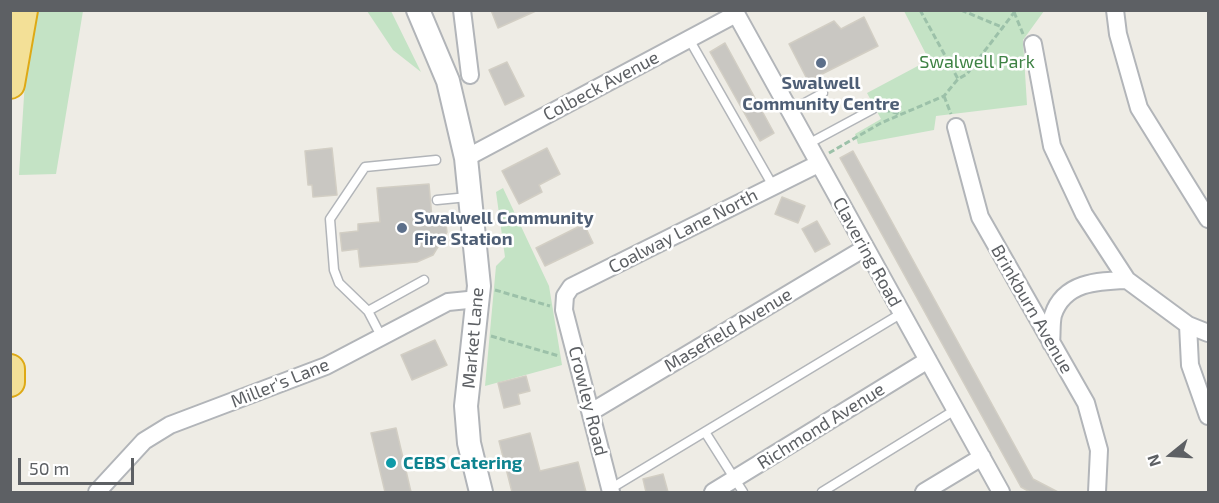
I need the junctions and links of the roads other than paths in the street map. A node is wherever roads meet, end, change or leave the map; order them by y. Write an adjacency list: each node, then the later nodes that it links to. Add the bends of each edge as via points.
1 (23, 10): 9 (highway)
2 (418, 10): 15 (street, Market Lane, via 448,81)
3 (462, 10): 8 (street)
4 (1115, 10): 21 (street, via 1139,108)
5 (735, 12): 6 (street, Colbeck Avenue); 12 (street, Clavering Road)
6 (689, 39): 15 (street, Colbeck Avenue); 18 (lane)
7 (1033, 44): 24 (street, via 1052,147 1084,213)
8 (470, 75)
9 (10, 84)
10 (823, 93): 12 (lane)
11 (873, 109): 14 (lane)
12 (789, 111): 14 (street, Clavering Road)
13 (956, 127): 32 (street, Brinkburn Avenue, via 980,217)
14 (807, 144): 17 (street, Clavering Road)
15 (466, 158): 19 (street, Market Lane)
16 (436, 160): 27 (lane, via 365,167 330,219 334,270 339,283)
17 (818, 164): 18 (street, Coalway Lane North); 22 (street, Clavering Road)
18 (774, 186): 26 (street, Coalway Lane North, via 572,286 565,296)
19 (471, 197): 20 (lane); 25 (street, Market Lane)
20 (437, 200)
21 (1209, 219)
22 (865, 248): 28 (street, Clavering Road); 37 (street, Masefield Avenue)
23 (424, 280): 27 (lane)
24 (1127, 280): 29 (street); 32 (street, via 1097,281 1068,291 1053,315)
25 (479, 292): 31 (street, Miller's Lane, via 448,302); 44 (street, Market Lane, via 466,406 469,443)
26 (564, 310): 37 (street, Crowley Road)
27 (368, 311): 31 (lane)
28 (902, 313): 33 (street, Clavering Road); 39 (lane)
29 (1188, 325): 30 (street); 38 (street, via 1190,365)
30 (1209, 333)
31 (381, 336): 43 (street, Miller's Lane, via 326,366 170,425 144,441)
32 (1051, 343): 49 (street, Brinkburn Avenue, via 1086,403 1099,450)
33 (928, 360): 36 (street, Clavering Road); 41 (street, Richmond Avenue)
34 (10, 369): 35 (highway)
35 (10, 382)
36 (956, 410): 40 (street, Clavering Road); 46 (lane)
37 (591, 412): 42 (street, Crowley Road)
38 (1209, 416)
39 (705, 432): 41 (lane); 42 (lane)
40 (982, 457): 47 (street); 48 (street, Clavering Road)
41 (739, 486): 45 (street, Richmond Avenue)
42 (611, 491)
43 (98, 492)
44 (481, 492)
45 (713, 492)
46 (822, 492)
47 (924, 492)
48 (1002, 492)
49 (1098, 492)

